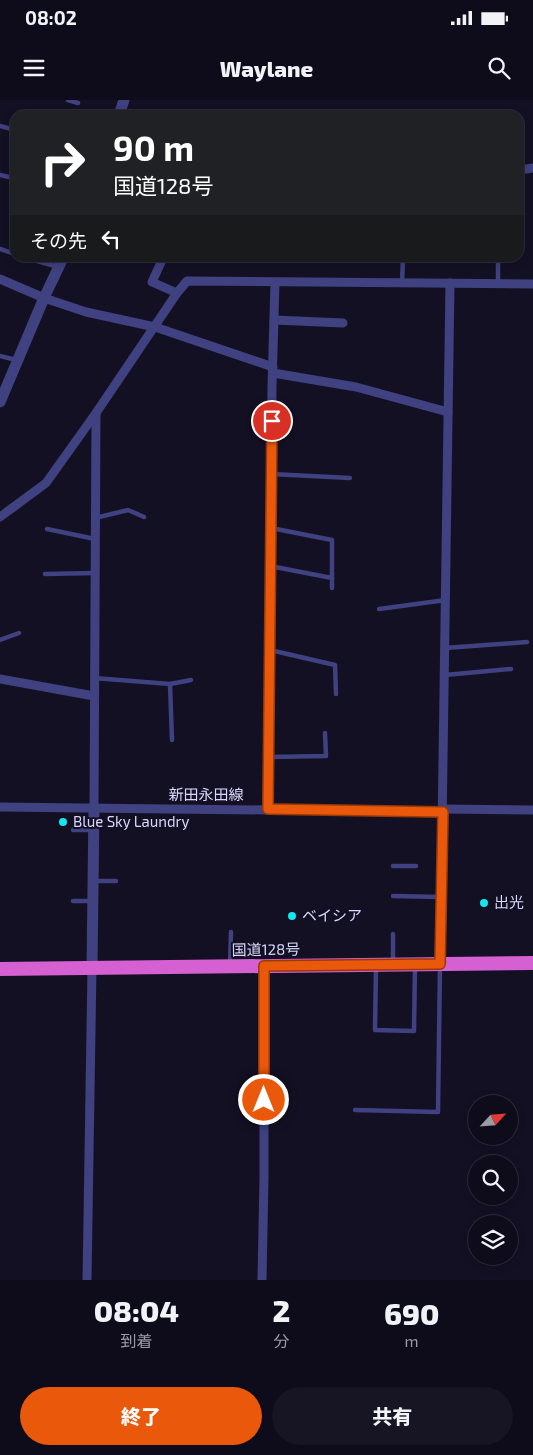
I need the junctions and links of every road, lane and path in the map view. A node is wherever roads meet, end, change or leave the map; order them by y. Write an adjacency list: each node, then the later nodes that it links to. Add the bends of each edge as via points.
1 (68, 100): 2 (lane)
2 (78, 103)
3 (0, 175): 4 (lane)
4 (10, 177)
5 (61, 262): 16 (street)
6 (160, 262): 15 (street, via 152,282)
7 (403, 262): 11 (lane)
8 (498, 262): 13 (lane)
9 (0, 279): 16 (street)
10 (275, 282): 11 (street); 15 (street, via 187,281); 17 (street)
11 (402, 283): 12 (street)
12 (450, 283): 13 (street); 24 (street)
13 (498, 284): 14 (street)
14 (533, 284)
15 (176, 293): 19 (street)
16 (44, 298): 19 (street, via 86,312); 21 (street)
17 (274, 320): 18 (street); 22 (street)
18 (343, 323)
19 (155, 327): 22 (street); 25 (street)
20 (0, 356): 21 (lane)
21 (18, 360): 23 (street)
22 (273, 370): 24 (street, via 356,387); 26 (street)
23 (0, 402)
24 (448, 412): 39 (street)
25 (96, 413): 28 (street, via 46,483); 30 (street)
26 (271, 474): 27 (lane); 31 (street)
27 (350, 478)
28 (0, 517)
29 (144, 517): 30 (lane, via 128,510)
30 (95, 518): 33 (street)
31 (271, 528): 34 (street); 37 (lane, via 332,540)
32 (47, 529): 33 (lane)
33 (95, 538): 35 (street)
34 (270, 566): 37 (lane); 45 (street)
35 (95, 573): 36 (lane); 48 (street)
36 (45, 574)
37 (332, 578): 38 (lane)
38 (332, 588)
39 (446, 600): 40 (lane); 44 (street)
40 (378, 609)
41 (19, 633): 42 (lane)
42 (0, 640)
43 (527, 642): 44 (lane)
44 (445, 648): 47 (street)
45 (270, 650): 52 (lane, via 335,665); 56 (street)
46 (511, 669): 47 (lane)
47 (445, 675): 60 (street)
48 (94, 678): 51 (lane); 53 (street)
49 (0, 679): 53 (street)
50 (191, 680): 51 (lane)
51 (170, 684): 55 (lane)
52 (336, 694)
53 (94, 696): 58 (street)
54 (326, 733): 56 (lane, via 326,756)
55 (172, 740)
56 (269, 756): 59 (street)
57 (0, 807): 58 (street, 新田永田線)
58 (94, 808): 59 (street, 新田永田線); 63 (street)
59 (268, 809): 60 (street, 新田永田線)
60 (443, 810): 61 (street, 新田永田線); 69 (street)
61 (533, 810)
62 (73, 830): 63 (lane)
63 (93, 830): 66 (street)
64 (393, 866): 65 (lane)
65 (416, 866)
66 (93, 881): 67 (lane); 71 (street)
67 (116, 881)
68 (393, 896): 69 (lane)
69 (441, 897): 76 (street)
70 (73, 901): 71 (lane)
71 (93, 902): 81 (street)
72 (231, 932): 79 (lane)
73 (393, 934): 78 (lane)
74 (533, 963): 76 (highway, 国道128号)
75 (416, 964): 76 (highway, 国道128号); 77 (lane, via 414,1031 375,1030); 78 (highway, 国道128号)
76 (440, 964): 83 (lane, via 438,1112)
77 (376, 965): 78 (highway, 国道128号); 80 (highway, 国道128号)
78 (393, 965)
79 (230, 966): 80 (highway, 国道128号); 81 (highway, 国道128号)
80 (264, 966): 85 (street)
81 (92, 967): 82 (highway, 国道128号); 84 (street)
82 (0, 969)
83 (355, 1110)
84 (87, 1280)
85 (262, 1280)

